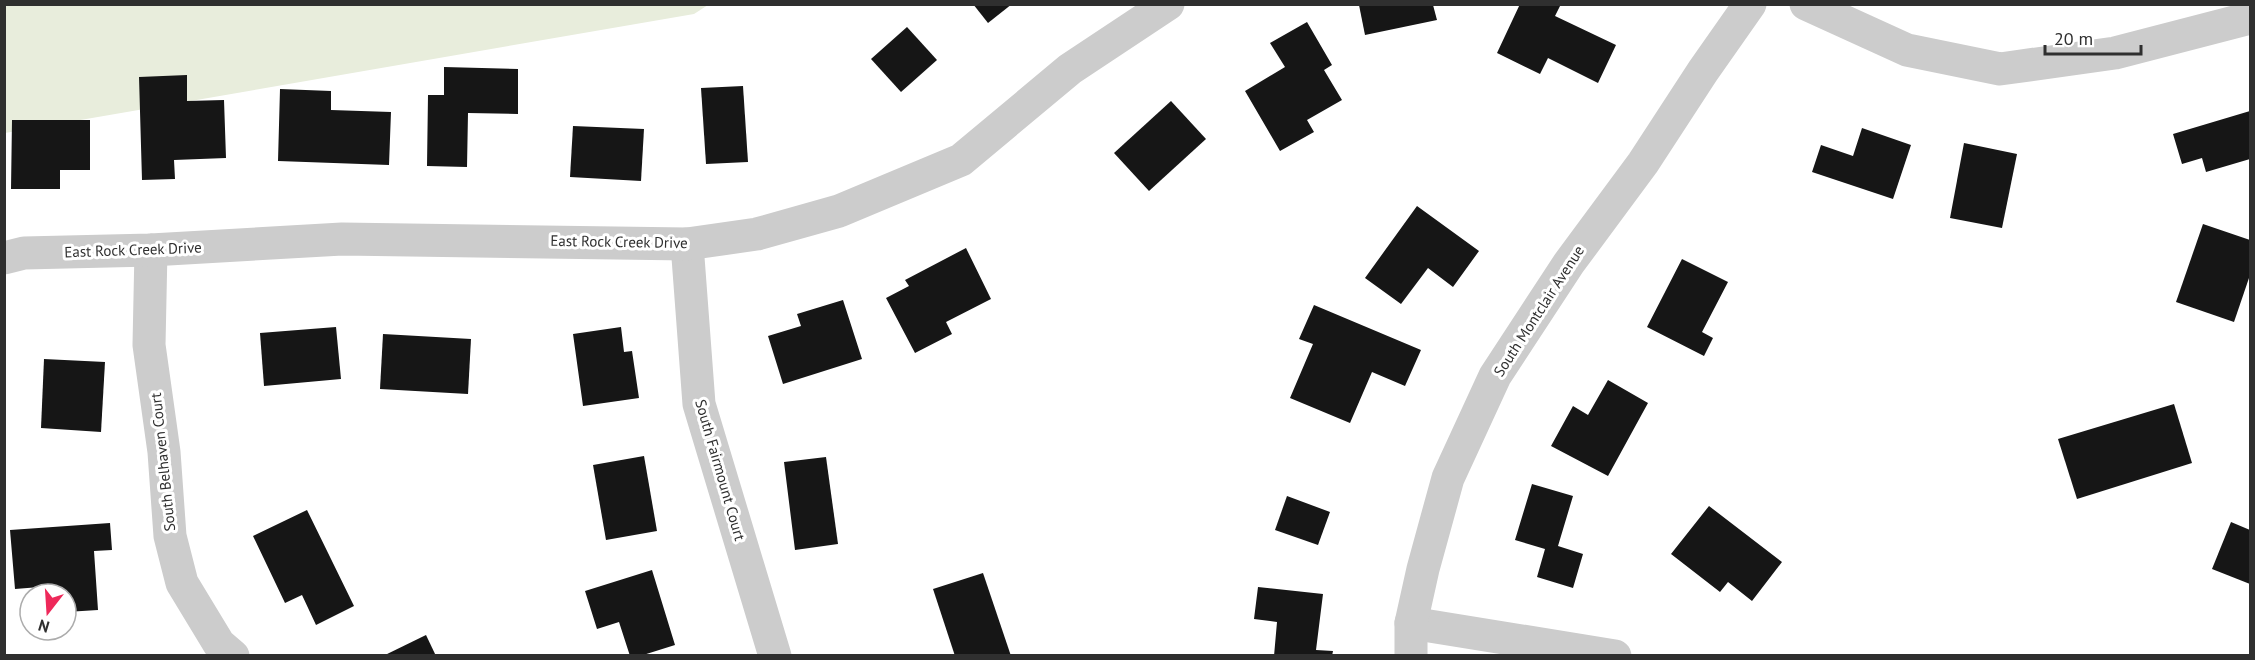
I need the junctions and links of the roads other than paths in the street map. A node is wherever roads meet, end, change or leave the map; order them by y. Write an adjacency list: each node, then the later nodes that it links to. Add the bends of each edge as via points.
1 (1168, 4): 5 (street, East Rock Creek Drive, via 1070,69 962,160 839,211 757,234)
2 (1750, 4): 8 (street, South Montclair Avenue, via 1643,163 1569,262 1495,376 1448,478)
3 (1806, 4): 4 (street, via 1907,50 2000,69 2115,53)
4 (2250, 18)
5 (687, 244): 6 (street, East Rock Creek Drive, via 342,239); 10 (street, South Fairmount Court, via 699,404)
6 (151, 250): 7 (street, East Rock Creek Drive, via 24,253); 9 (street, South Belhaven Court, via 149,345 164,452 170,536 182,583 219,644)
7 (4, 258)
8 (1411, 623): 11 (street, South Montclair Avenue); 12 (street)
9 (233, 656)
10 (775, 656)
11 (1410, 656)
12 (1615, 656)

